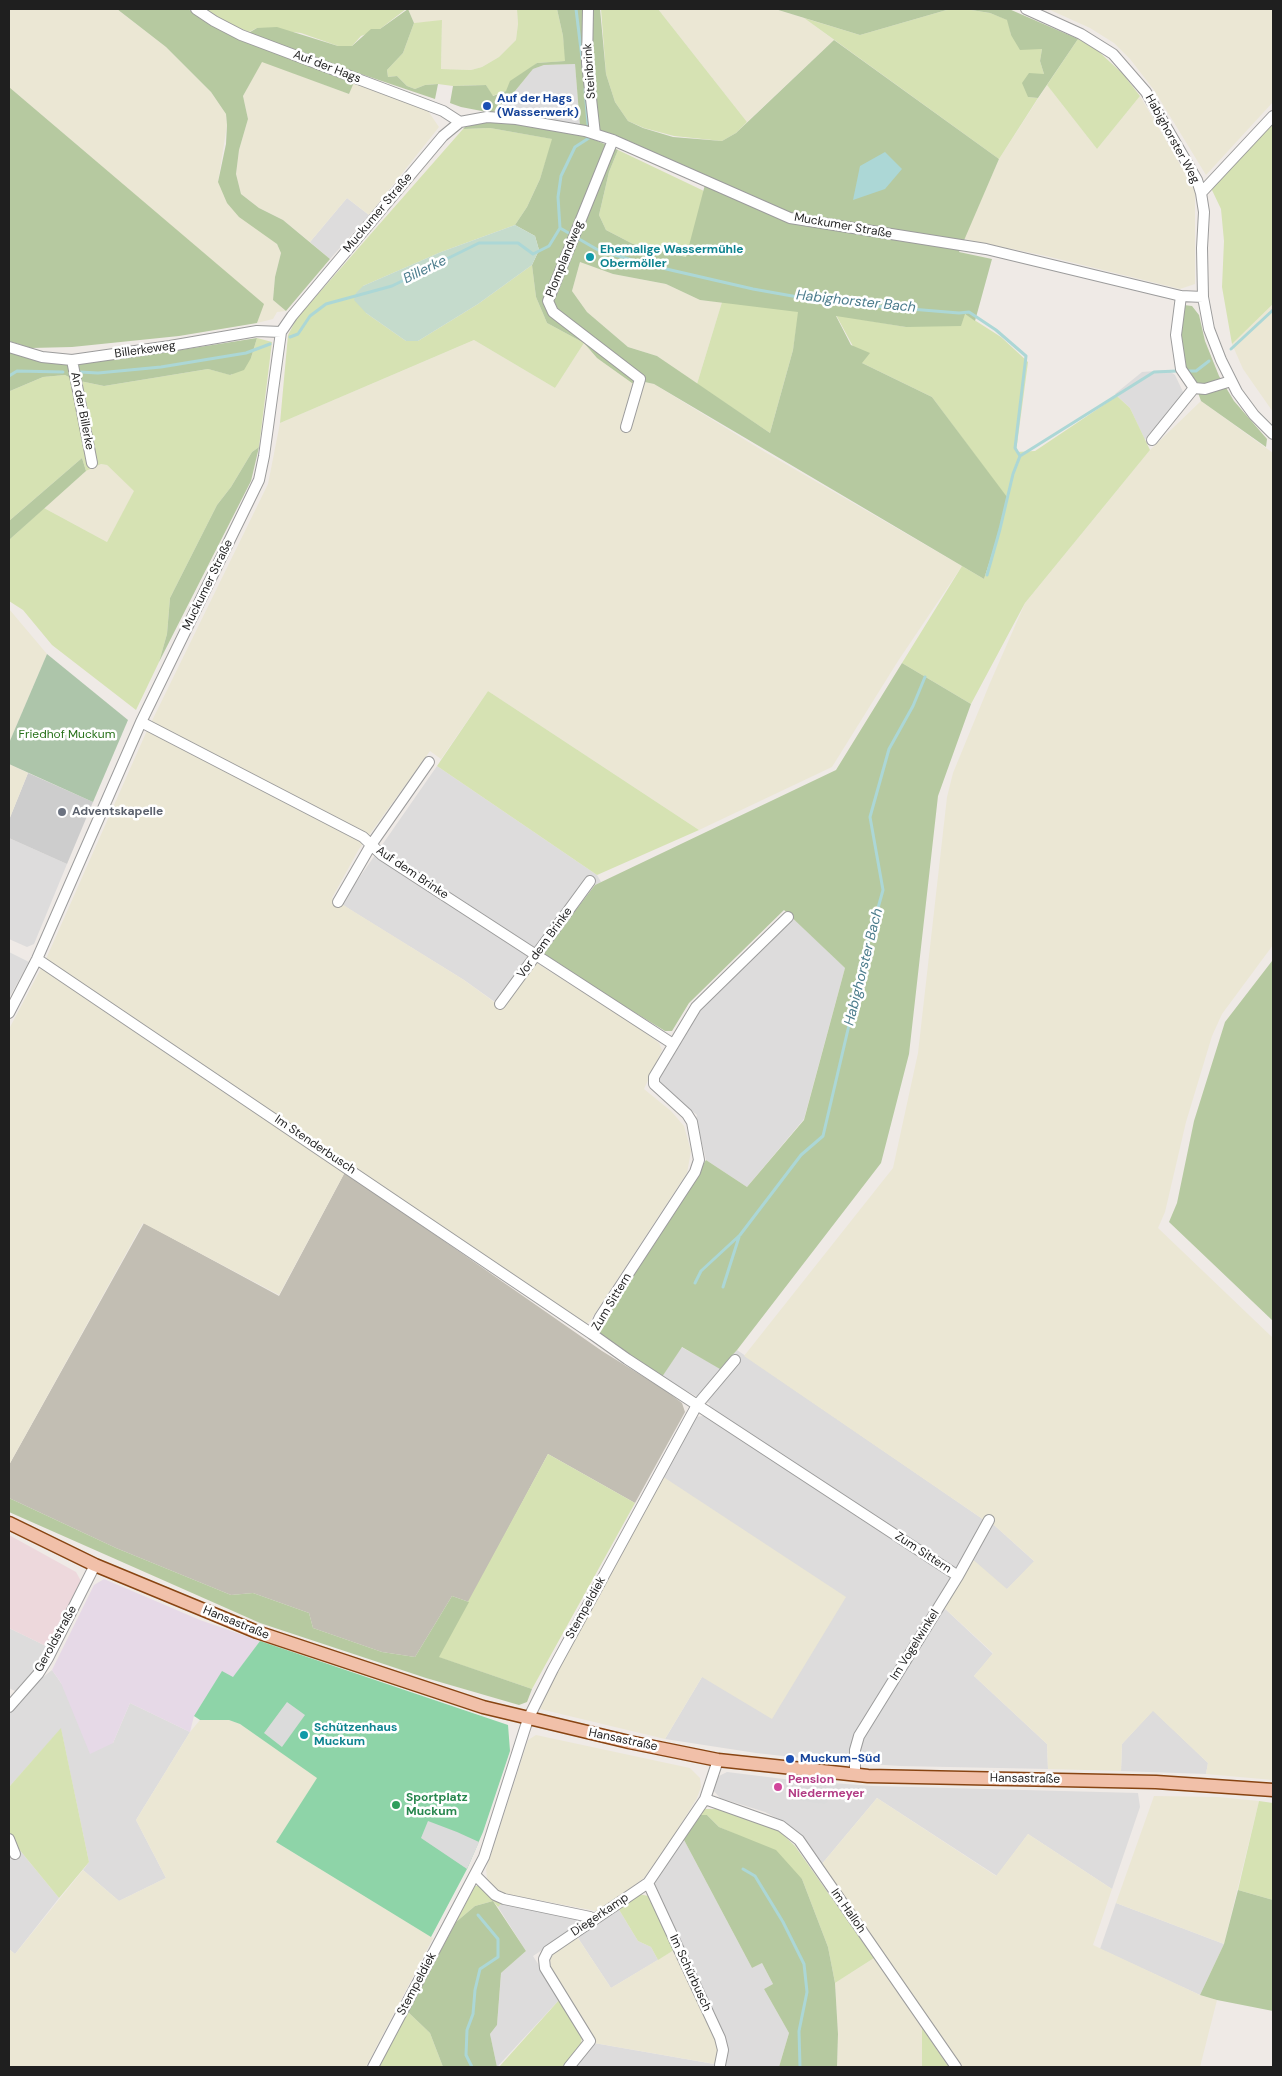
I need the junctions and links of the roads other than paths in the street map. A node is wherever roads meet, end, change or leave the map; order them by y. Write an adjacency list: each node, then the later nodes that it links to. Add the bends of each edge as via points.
1 (196, 9): 5 (street, Auf der Hags, via 242,35 443,111)
2 (588, 9): 6 (street, Steinbrink, via 587,63)
3 (1026, 9): 8 (street, Habighorster Weg, via 1081,34 1113,54 1146,92)
4 (1273, 116): 8 (street)
5 (460, 122): 6 (street, Muckumer Straße, via 486,117 516,119); 11 (street, Muckumer Straße, via 444,136)
6 (595, 134): 7 (street, Muckumer Straße)
7 (613, 140): 9 (street, Muckumer Straße, via 790,218 986,250); 16 (street, Plomplandweg, via 548,301 553,312 640,379)
8 (1202, 193): 10 (street, Habighorster Weg)
9 (1181, 296): 10 (street, Muckumer Straße); 15 (street, via 1176,335 1181,369)
10 (1203, 297): 14 (street, Habighorster Weg, via 1209,329)
11 (281, 332): 13 (street, Billerkeweg, via 257,331); 20 (street, Muckumer Straße, via 259,480)
12 (9, 347): 13 (street, Billerkeweg, via 42,357)
13 (72, 360): 19 (street, An der Billerke)
14 (1231, 381): 15 (street, via 1206,389); 17 (street, Habighorster Weg, via 1254,415)
15 (1194, 388): 18 (street)
16 (626, 427)
17 (1273, 434)
18 (1152, 440)
19 (92, 462)
20 (141, 722): 22 (street, Auf dem Brinke, via 344,826); 27 (street, Muckumer Straße)
21 (429, 762): 22 (street)
22 (371, 844): 24 (street); 26 (street, Auf dem Brinke, via 382,855)
23 (590, 881): 26 (street, Vor dem Brinke)
24 (338, 902)
25 (788, 917): 30 (street, Zum Sittern, via 696,1007)
26 (536, 954): 28 (street, Vor dem Brinke); 30 (street, Auf dem Brinke)
27 (37, 959): 29 (street, Muckumer Straße); 31 (street, Im Stenderbusch)
28 (500, 1004)
29 (9, 1013)
30 (673, 1044): 31 (street, Zum Sittern, via 654,1076 654,1084 692,1122 699,1160 695,1172)
31 (592, 1334): 33 (street, Zum Sittern)
32 (735, 1360): 33 (street, Stempeldiek)
33 (697, 1405): 37 (street, Zum Sittern); 39 (street, Stempeldiek)
34 (989, 1520): 37 (street, Im Vogelwinkel)
35 (9, 1523): 36 (main road, Hansastraße)
36 (95, 1565): 38 (street, Geroldstraße, via 48,1658); 39 (main road, Hansastraße, via 257,1632)
37 (958, 1576): 41 (street, Im Vogelwinkel, via 859,1736 855,1750)
38 (9, 1707)
39 (528, 1719): 40 (main road, Hansastraße); 46 (street, Stempeldiek, via 498,1817)
40 (718, 1760): 41 (main road, Hansastraße); 43 (street, Diegerkamp)
41 (855, 1775): 42 (main road, Hansastraße, via 1156,1782)
42 (1273, 1790)
43 (705, 1799): 47 (street, Diegerkamp); 52 (street, Im Halloh, via 781,1826 798,1840)
44 (9, 1839): 45 (street)
45 (15, 1854)
46 (476, 1875): 48 (street, via 495,1895 504,1899); 50 (street, Stempeldiek)
47 (648, 1883): 48 (street, Diegerkamp); 49 (street, Im Schürbusch, via 720,2038 723,2050)
48 (594, 1920): 51 (street, Diegerkamp, via 548,1951 544,1959 546,1968 590,2041)
49 (720, 2065)
50 (373, 2067)
51 (568, 2067)
52 (956, 2067)

